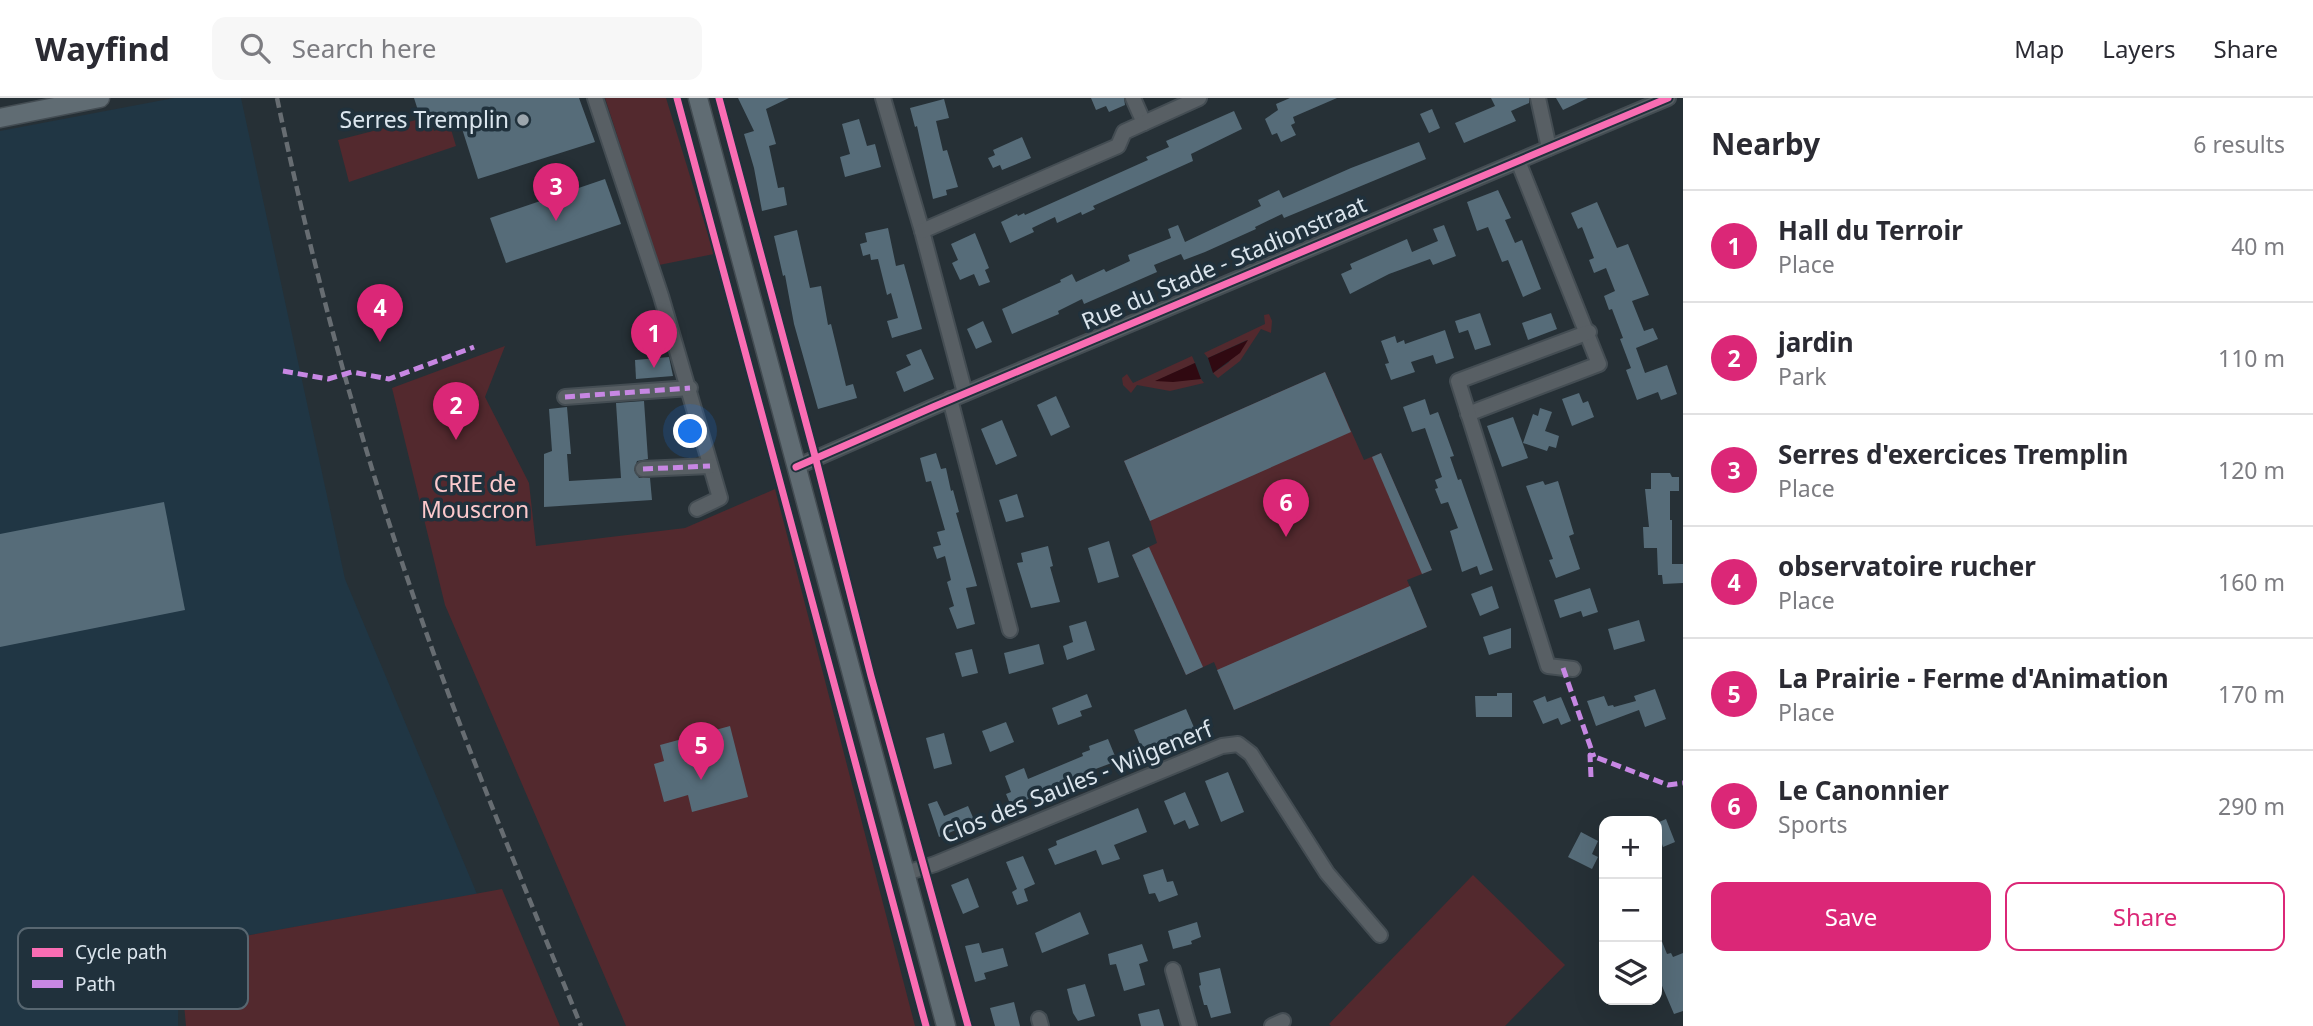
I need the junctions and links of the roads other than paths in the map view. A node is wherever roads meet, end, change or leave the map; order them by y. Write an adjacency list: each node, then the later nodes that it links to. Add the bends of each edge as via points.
1 (100, 98): 9 (main road)
2 (595, 98): 15 (street)
3 (698, 98): 21 (main road)
4 (883, 98): 13 (street)
5 (1133, 98): 10 (street)
6 (1199, 98): 10 (street)
7 (1538, 98): 11 (street)
8 (1668, 98): 11 (street, Rue du Stade - Stadionstraat)
9 (0, 118)
10 (1144, 123): 13 (street, via 1124,132 1118,146)
11 (1549, 148): 12 (street, Rue du Stade - Stadionstraat)
12 (1518, 161): 14 (street); 16 (street, Rue du Stade - Stadionstraat)
13 (922, 231): 16 (street)
14 (1589, 332): 19 (street, via 1599,364); 19 (street, via 1458,381)
15 (690, 388): 17 (street); 20 (street)
16 (965, 393): 18 (street, Rue du Stade - Stadionstraat)
17 (565, 397)
18 (950, 399): 21 (street, Rue du Stade - Stadionstraat); 24 (street)
19 (1468, 414): 25 (street, via 1548,666)
20 (710, 466): 22 (street); 23 (street, via 720,499)
21 (796, 467): 26 (main road)
22 (643, 469)
23 (696, 509)
24 (1010, 630)
25 (1573, 669)
26 (906, 873): 27 (street, Clos des Saules - Wilgenerf, via 1222,746 1238,744 1251,754 1326,873); 29 (main road)
27 (1380, 935)
28 (1173, 970): 30 (street)
29 (946, 1026)
30 (1189, 1026)

